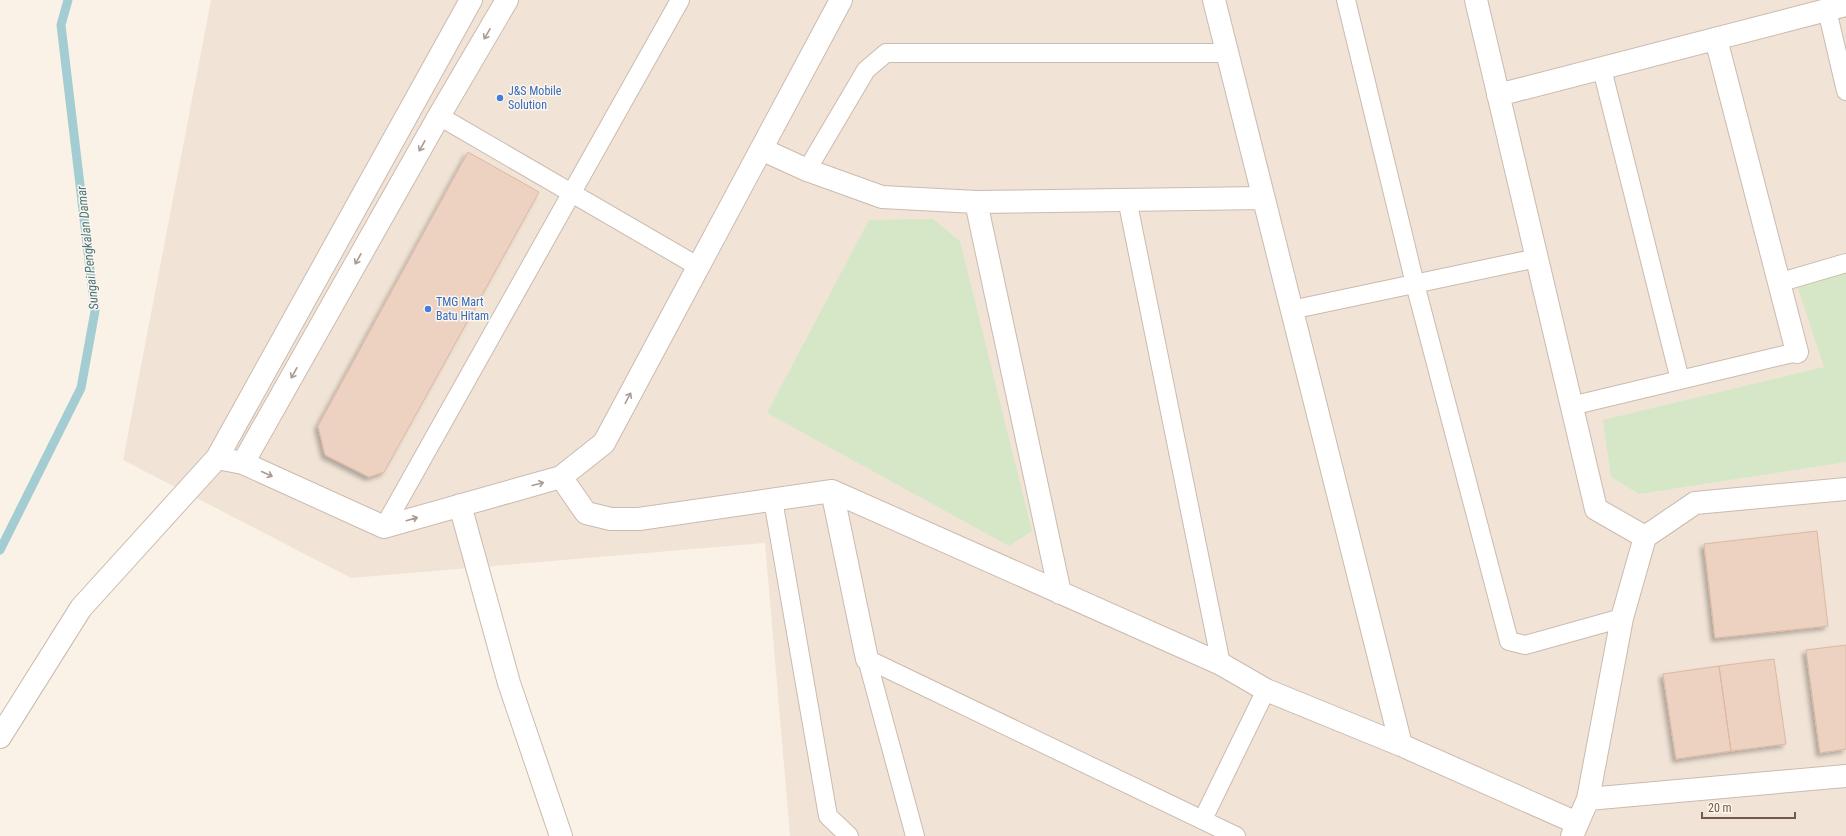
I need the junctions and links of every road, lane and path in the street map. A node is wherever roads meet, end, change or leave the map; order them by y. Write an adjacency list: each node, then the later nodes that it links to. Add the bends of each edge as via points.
1 (471, 0): 30 (street)
2 (507, 0): 14 (street, one-way to 14)
3 (680, 0): 17 (lane)
4 (841, 0): 15 (street)
5 (1214, 0): 10 (street)
6 (1346, 0): 25 (lane)
7 (1476, 0): 13 (street)
8 (1836, 8): 9 (street); 12 (lane)
9 (1716, 39): 11 (street); 24 (street)
10 (1227, 53): 16 (lane, via 886,53 866,70); 19 (street)
11 (1602, 69): 13 (street); 28 (lane)
12 (1846, 91)
13 (1498, 96): 21 (street)
14 (439, 116): 17 (lane); 31 (street, one-way to 31)
15 (761, 149): 16 (street); 23 (street)
16 (807, 170): 20 (street, via 882,197)
17 (571, 193): 23 (lane); 37 (lane)
18 (1127, 198): 19 (street); 20 (street); 42 (lane)
19 (1263, 198): 26 (street)
20 (976, 202): 39 (street)
21 (1537, 258): 25 (lane); 29 (street)
22 (1846, 263): 24 (lane)
23 (699, 267): 32 (street, one-way to 23, via 604,443)
24 (1778, 283): 27 (street)
25 (1415, 284): 26 (lane); 40 (lane, via 1509,641 1525,645)
26 (1291, 310): 45 (street)
27 (1797, 352): 28 (lane)
28 (1680, 380): 29 (lane)
29 (1571, 406): 38 (street, via 1596,509)
30 (217, 458): 31 (street); 44 (street, via 81,608)
31 (243, 463): 37 (street, one-way to 37)
32 (561, 477): 35 (street, via 586,513 611,519 639,519); 36 (street, one-way to 32)
33 (1846, 489): 38 (street, via 1695,503)
34 (832, 491): 35 (street); 39 (street); 41 (street)
35 (774, 500): 51 (lane, via 828,816)
36 (460, 505): 37 (street, one-way to 36); 50 (street, via 509,683)
37 (384, 526)
38 (1645, 537): 40 (street)
39 (1060, 593): 42 (street)
40 (1622, 618): 47 (street)
41 (867, 659): 48 (lane); 52 (lane)
42 (1221, 664): 43 (street)
43 (1266, 690): 45 (street); 48 (lane)
44 (0, 737)
45 (1400, 745): 49 (street)
46 (1846, 776): 47 (street)
47 (1588, 799): 49 (street)
48 (1203, 819): 53 (lane)
49 (1574, 830)
50 (561, 836)
51 (849, 836)
52 (915, 836)
53 (1236, 836)

